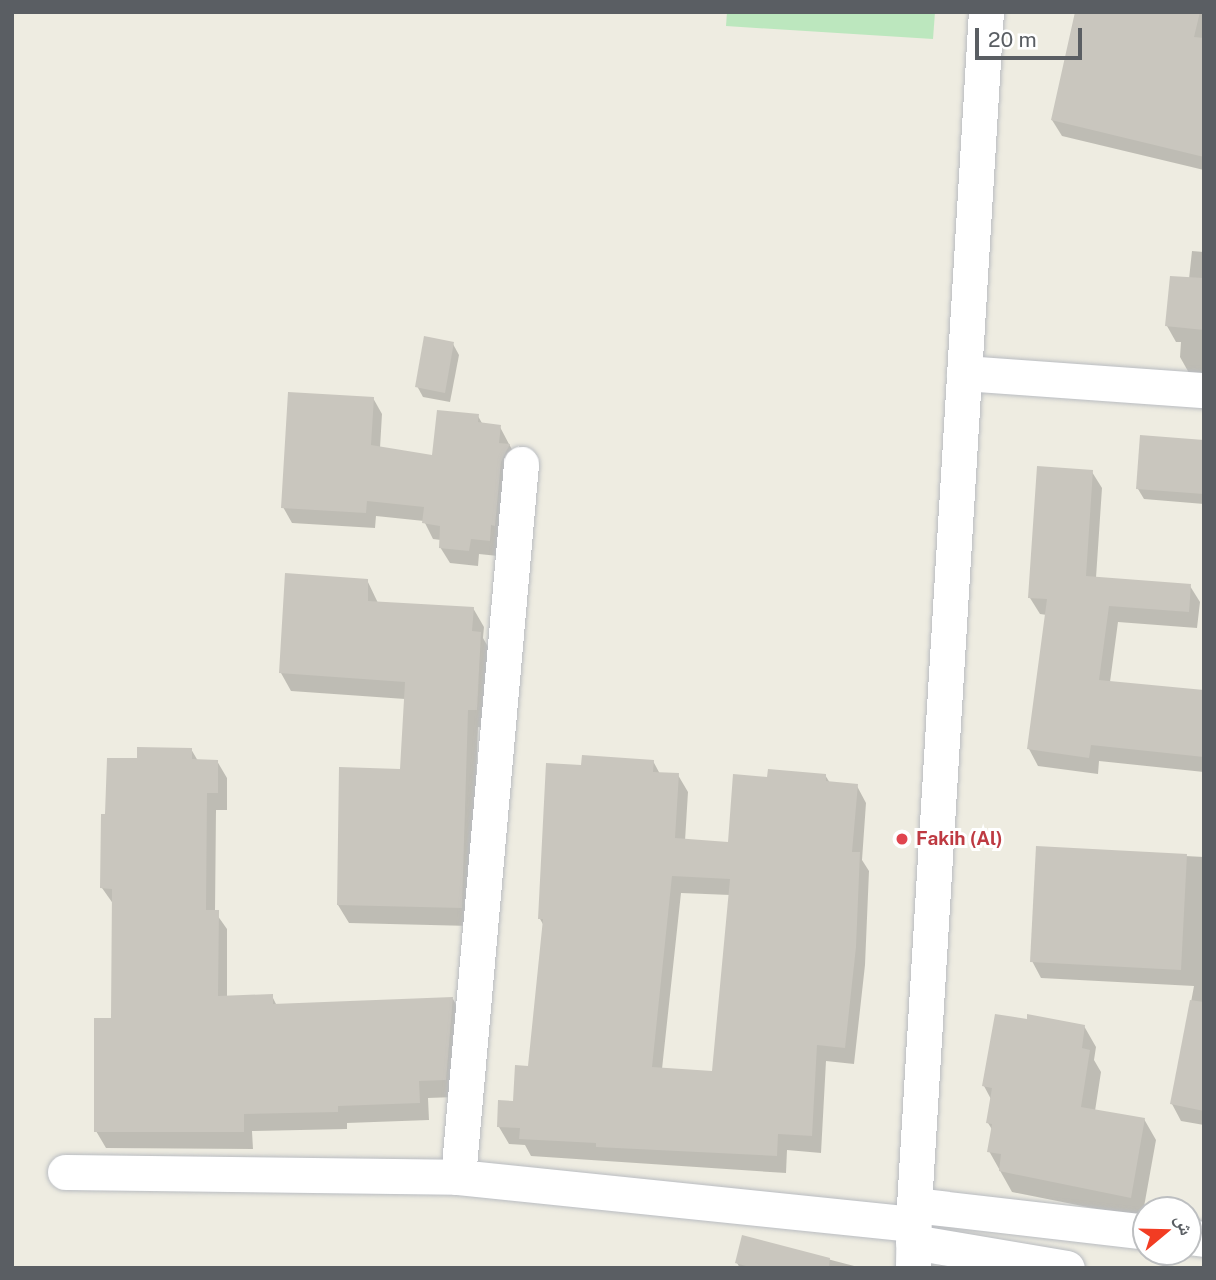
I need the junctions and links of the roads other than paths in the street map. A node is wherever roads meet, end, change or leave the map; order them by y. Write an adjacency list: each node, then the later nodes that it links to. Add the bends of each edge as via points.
1 (986, 12): 2 (street)
2 (964, 373): 3 (street); 8 (street)
3 (1204, 390)
4 (521, 464): 6 (street)
5 (65, 1172): 6 (street)
6 (458, 1177): 8 (street)
7 (1132, 1232): 8 (street)
8 (913, 1235): 9 (street)
9 (1067, 1268)

